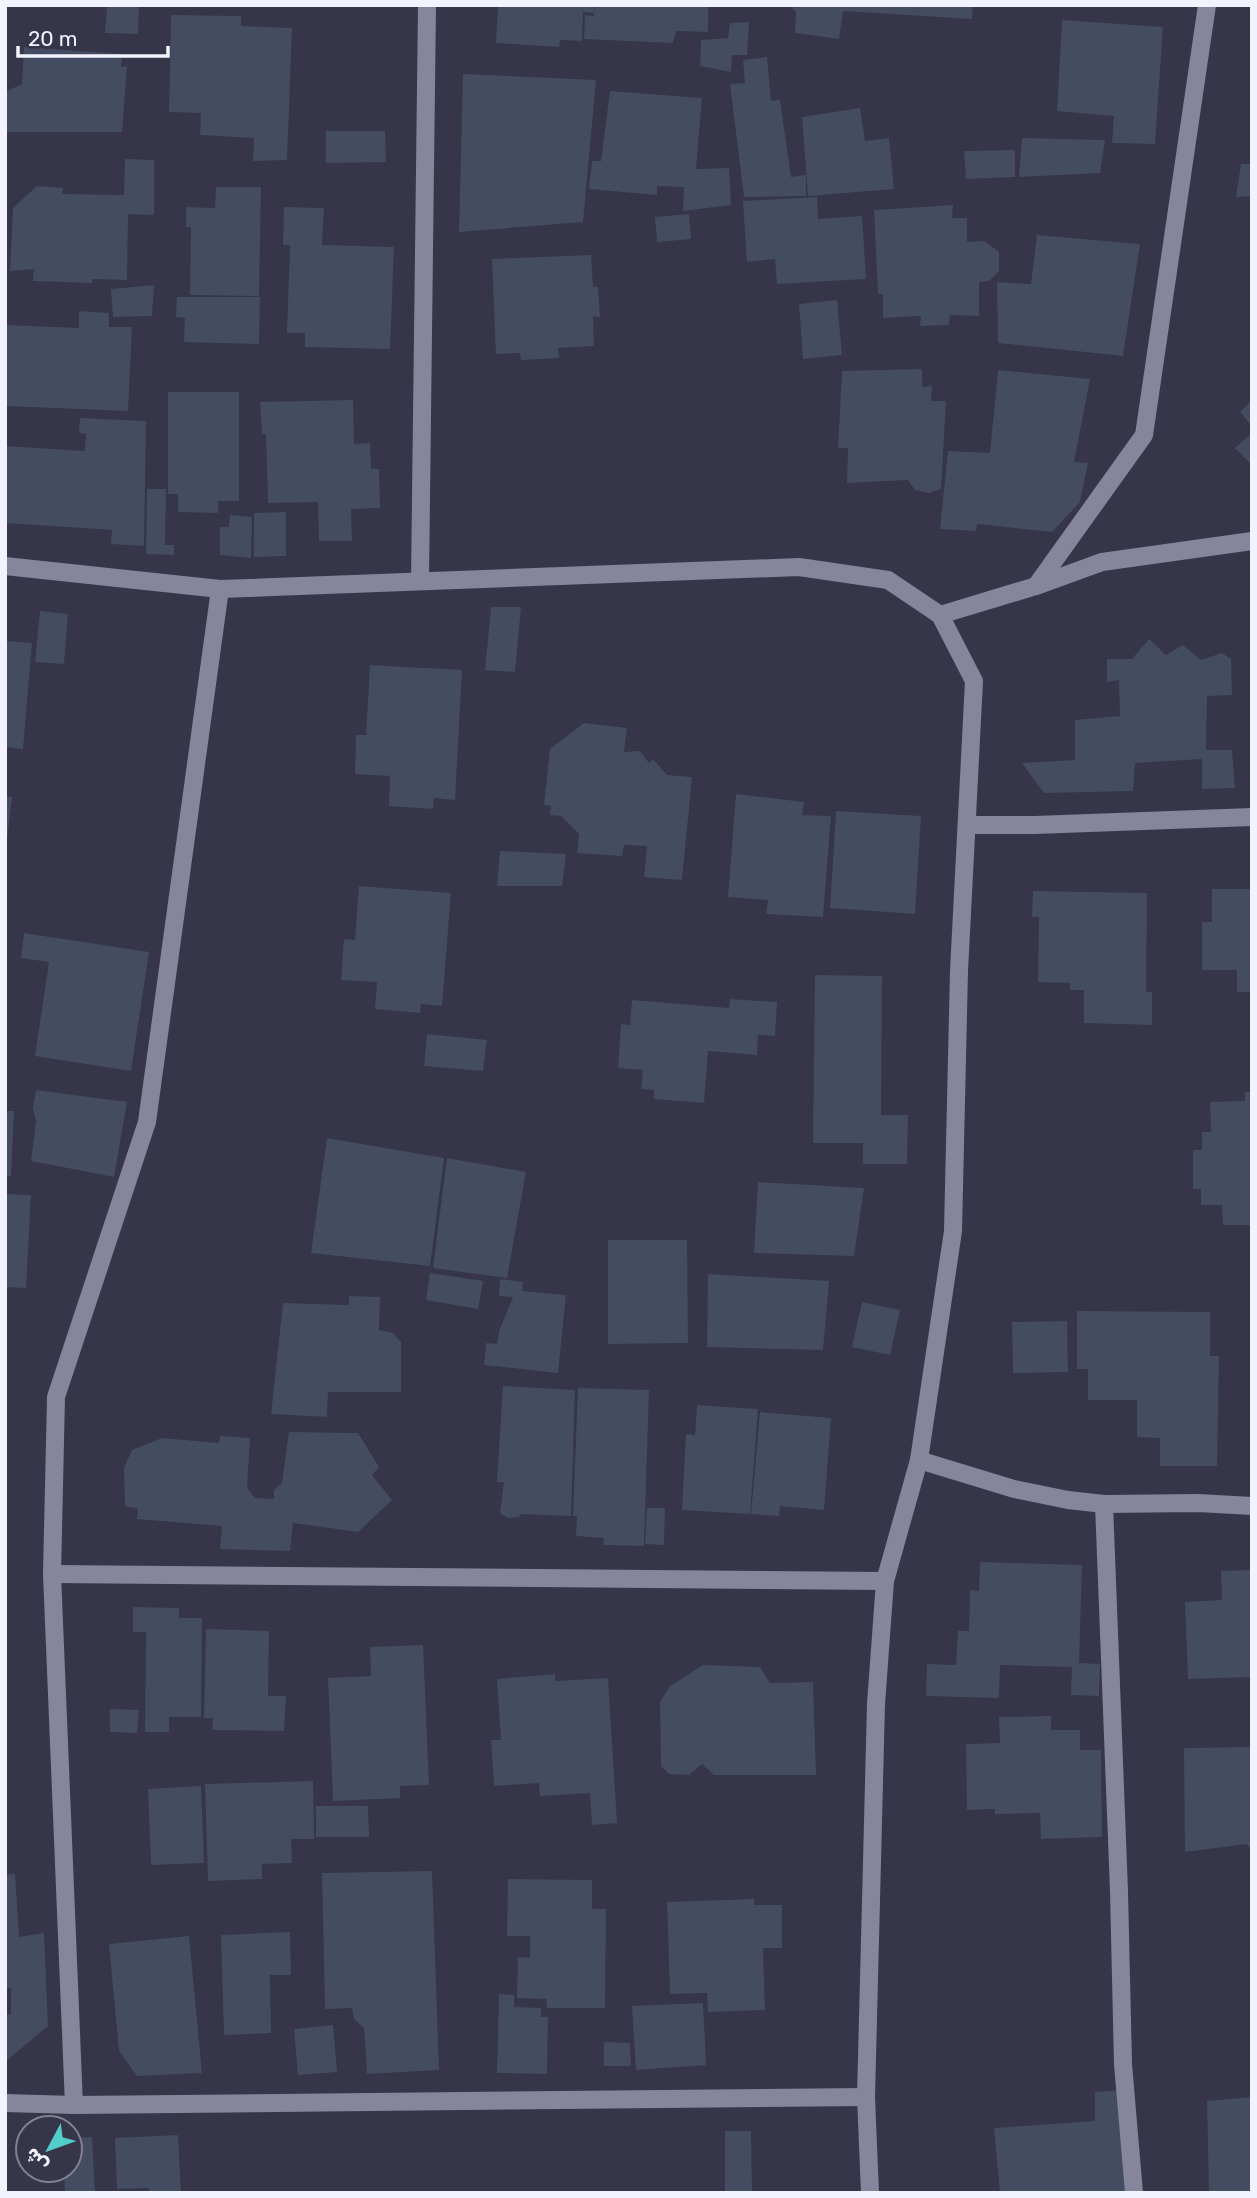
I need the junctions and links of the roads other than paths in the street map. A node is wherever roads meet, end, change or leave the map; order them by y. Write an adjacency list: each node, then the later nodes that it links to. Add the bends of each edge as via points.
1 (427, 5): 5 (street)
2 (1207, 5): 6 (street, via 1144,435)
3 (1252, 541): 6 (street, via 1102,562)
4 (5, 566): 7 (street)
5 (420, 580): 7 (street); 8 (street, via 799,567 888,580)
6 (1035, 586): 8 (street)
7 (220, 589): 14 (street, via 147,1122 56,1397)
8 (940, 615): 10 (street, via 974,681)
9 (1252, 817): 10 (street)
10 (968, 825): 11 (street, via 959,971 953,1231)
11 (919, 1460): 12 (street, via 1014,1489); 15 (street)
12 (1104, 1504): 13 (street); 20 (street, via 1123,2064)
13 (1252, 1506)
14 (52, 1574): 15 (street); 18 (street)
15 (884, 1581): 16 (street, via 876,1704)
16 (866, 2097): 18 (street); 19 (street)
17 (5, 2103): 18 (street)
18 (74, 2105)
19 (870, 2193)
20 (1134, 2193)

